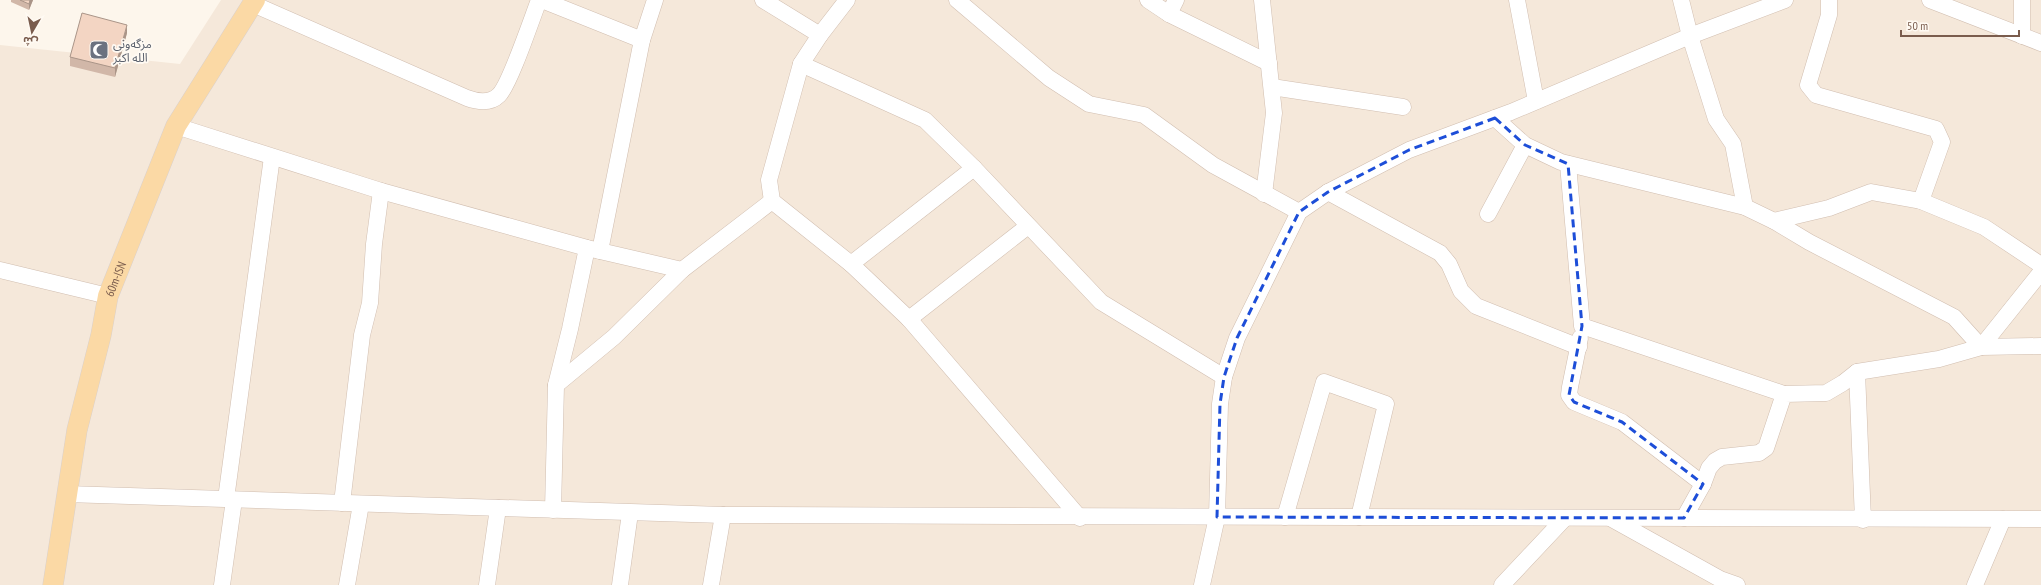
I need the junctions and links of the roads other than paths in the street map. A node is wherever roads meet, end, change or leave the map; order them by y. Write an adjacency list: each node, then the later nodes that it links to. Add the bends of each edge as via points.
1 (539, 0): 16 (street, via 504,89 491,100 483,102 467,98)
2 (542, 0): 21 (street)
3 (655, 0): 21 (street)
4 (763, 0): 18 (street)
5 (847, 0): 18 (street)
6 (957, 0): 36 (street, via 1048,78 1089,104 1144,115 1214,165)
7 (1148, 0): 17 (street)
8 (1176, 0): 17 (street)
9 (1262, 0): 24 (street)
10 (1517, 0): 26 (street)
11 (1681, 0): 19 (street)
12 (1784, 0): 19 (street)
13 (1829, 0): 38 (street, via 1830,15 1808,85 1816,95 1936,129 1942,142)
14 (1930, 0): 20 (street)
15 (2022, 0): 20 (street)
16 (254, 2): 29 (main road, 60m-ISN)
17 (1169, 14): 24 (street)
18 (820, 35): 23 (street)
19 (1690, 36): 26 (street); 39 (street, via 1716,119 1733,144)
20 (2022, 36): 22 (street)
21 (642, 40): 44 (street)
22 (2041, 43)
23 (801, 64): 33 (street, via 925,120); 37 (street, via 769,180)
24 (1269, 64): 25 (street)
25 (1272, 87): 27 (street); 36 (street, via 1274,113)
26 (1536, 101): 28 (street)
27 (1403, 107)
28 (1495, 118): 30 (street); 35 (street, via 1409,150)
29 (176, 126): 31 (street); 50 (main road, 60m-ISN)
30 (1525, 145): 32 (street); 41 (street)
31 (272, 156): 34 (street); 62 (street)
32 (1568, 164): 39 (street); 52 (street)
33 (974, 168): 43 (street); 45 (street)
34 (381, 191): 44 (street); 63 (street, via 370,304 362,335)
35 (1328, 192): 40 (street); 54 (street, via 1440,253 1449,264 1461,291 1476,306)
36 (1264, 194): 40 (street)
37 (772, 201): 45 (street); 48 (street)
38 (1921, 201): 42 (street, via 1871,192 1828,208); 46 (street, via 1984,226)
39 (1745, 207): 42 (street)
40 (1299, 212): 57 (street, via 1238,338)
41 (1488, 214)
42 (1774, 221): 55 (street, via 1809,242 1954,317)
43 (1028, 226): 51 (street); 57 (street, via 1100,302)
44 (594, 250): 48 (street); 58 (street)
45 (851, 264): 51 (street)
46 (2041, 265)
47 (0, 270): 50 (street)
48 (682, 270): 58 (street, via 614,337)
49 (2041, 272): 55 (street)
50 (108, 296): 61 (main road, 60m-ISN, via 77,430)
51 (909, 319): 72 (street)
52 (1582, 326): 54 (street); 59 (street)
53 (2041, 346): 55 (street)
54 (1579, 347): 60 (street, via 1569,395 1574,402 1622,422)
55 (1981, 347): 56 (street, via 1939,359)
56 (1857, 372): 59 (street, via 1826,393); 78 (street)
57 (1224, 377): 69 (street, via 1220,404)
58 (556, 385): 66 (street)
59 (1784, 394): 60 (street, via 1766,448 1759,453 1722,457 1708,468)
60 (1703, 484): 75 (street)
61 (66, 494): 62 (street); 80 (main road, 60m-ISN)
62 (230, 500): 63 (street); 81 (street)
63 (342, 503): 64 (street)
64 (361, 504): 65 (street); 82 (street)
65 (498, 508): 66 (street); 83 (street)
66 (553, 510): 67 (street)
67 (630, 512): 68 (street); 84 (street)
68 (723, 515): 72 (street); 85 (street)
69 (1217, 517): 70 (street); 72 (street); 86 (street)
70 (1285, 517): 71 (street); 71 (street, via 1324,382 1386,404)
71 (1359, 517): 73 (street)
72 (1080, 518)
73 (1565, 518): 74 (street); 79 (street)
74 (1611, 518): 75 (street); 87 (street, via 1720,579)
75 (1684, 518): 78 (street)
76 (2003, 519): 77 (street); 78 (street); 88 (street)
77 (2041, 519)
78 (1863, 520)
79 (1506, 584)
80 (53, 585)
81 (222, 585)
82 (347, 585)
83 (487, 585)
84 (620, 585)
85 (711, 585)
86 (1202, 585)
87 (1737, 585)
88 (1975, 585)

